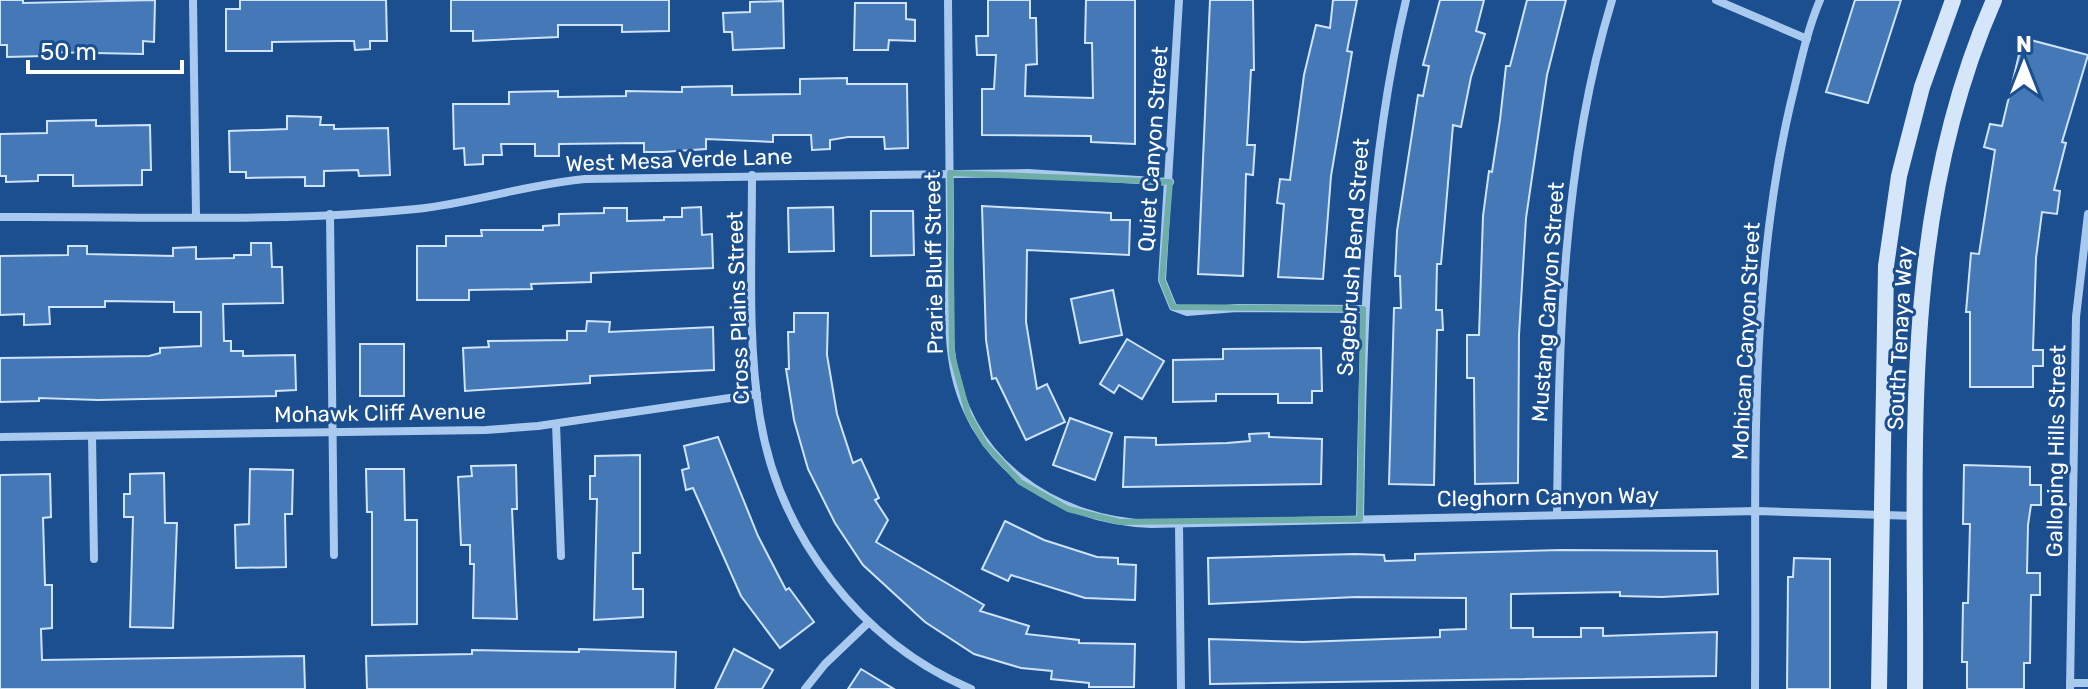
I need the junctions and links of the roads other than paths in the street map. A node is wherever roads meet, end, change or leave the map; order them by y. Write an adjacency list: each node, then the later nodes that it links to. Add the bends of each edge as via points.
1 (193, 0): 16 (street)
2 (948, 0): 11 (street, Prarie Bluff Street)
3 (1179, 0): 13 (street, Quiet Canyon Street)
4 (1406, 0): 18 (street, Sagebrush Bend Street, via 1384,106)
5 (1612, 0): 25 (street, Mustang Canyon Street, via 1570,202)
6 (1716, 0): 10 (street)
7 (1820, 0): 10 (street, Mohican Canyon Street)
8 (1953, 0): 26 (street, South Tenaya Way, via 1903,161 1886,266)
9 (1994, 0): 27 (street, South Tenaya Way, via 1956,100 1922,273)
10 (1807, 39): 24 (street, Mohican Canyon Street, via 1767,232)
11 (950, 173): 12 (street, West Mesa Verde Lane); 13 (street, West Mesa Verde Lane); 29 (street, Prarie Bluff Street, via 952,355 968,414 985,444 1020,482 1068,509 1120,522)
12 (752, 175): 14 (street, West Mesa Verde Lane, via 549,182 418,209); 19 (street, Cross Plains Street)
13 (1170, 182): 18 (street, Quiet Canyon Street, via 1162,280 1173,307 1187,312)
14 (330, 214): 16 (street, West Mesa Verde Lane); 21 (street)
15 (2088, 214): 35 (street, Galloping Hills Street, via 2076,317)
16 (196, 215): 17 (street, West Mesa Verde Lane)
17 (0, 217)
18 (1363, 309): 28 (street, Sagebrush Bend Street)
19 (757, 394): 20 (street, Mohawk Cliff Avenue); 33 (street, Cross Plains Street, via 766,445 795,526 813,557)
20 (556, 424): 21 (street, Mohawk Cliff Avenue); 31 (street)
21 (333, 432): 22 (street, Mohawk Cliff Avenue); 30 (street)
22 (92, 436): 23 (street, Mohawk Cliff Avenue); 32 (street)
23 (0, 437)
24 (1757, 511): 25 (street, Cleghorn Canyon Way); 26 (street, Cleghorn Canyon Way); 39 (street, Mohican Canyon Street)
25 (1557, 515): 28 (street, Cleghorn Canyon Way)
26 (1881, 515): 27 (street, Cleghorn Canyon Way); 40 (street, South Tenaya Way)
27 (1917, 516): 41 (street, South Tenaya Way)
28 (1360, 519): 29 (street, Cleghorn Canyon Way)
29 (1179, 525): 38 (street)
30 (334, 555)
31 (561, 556)
32 (94, 559)
33 (869, 622): 36 (street); 37 (street, Cross Plains Street, via 930,668)
34 (2088, 683): 35 (street)
35 (2070, 686)
36 (805, 689)
37 (971, 689)
38 (1181, 689)
39 (1755, 689)
40 (1879, 689)
41 (1915, 689)

